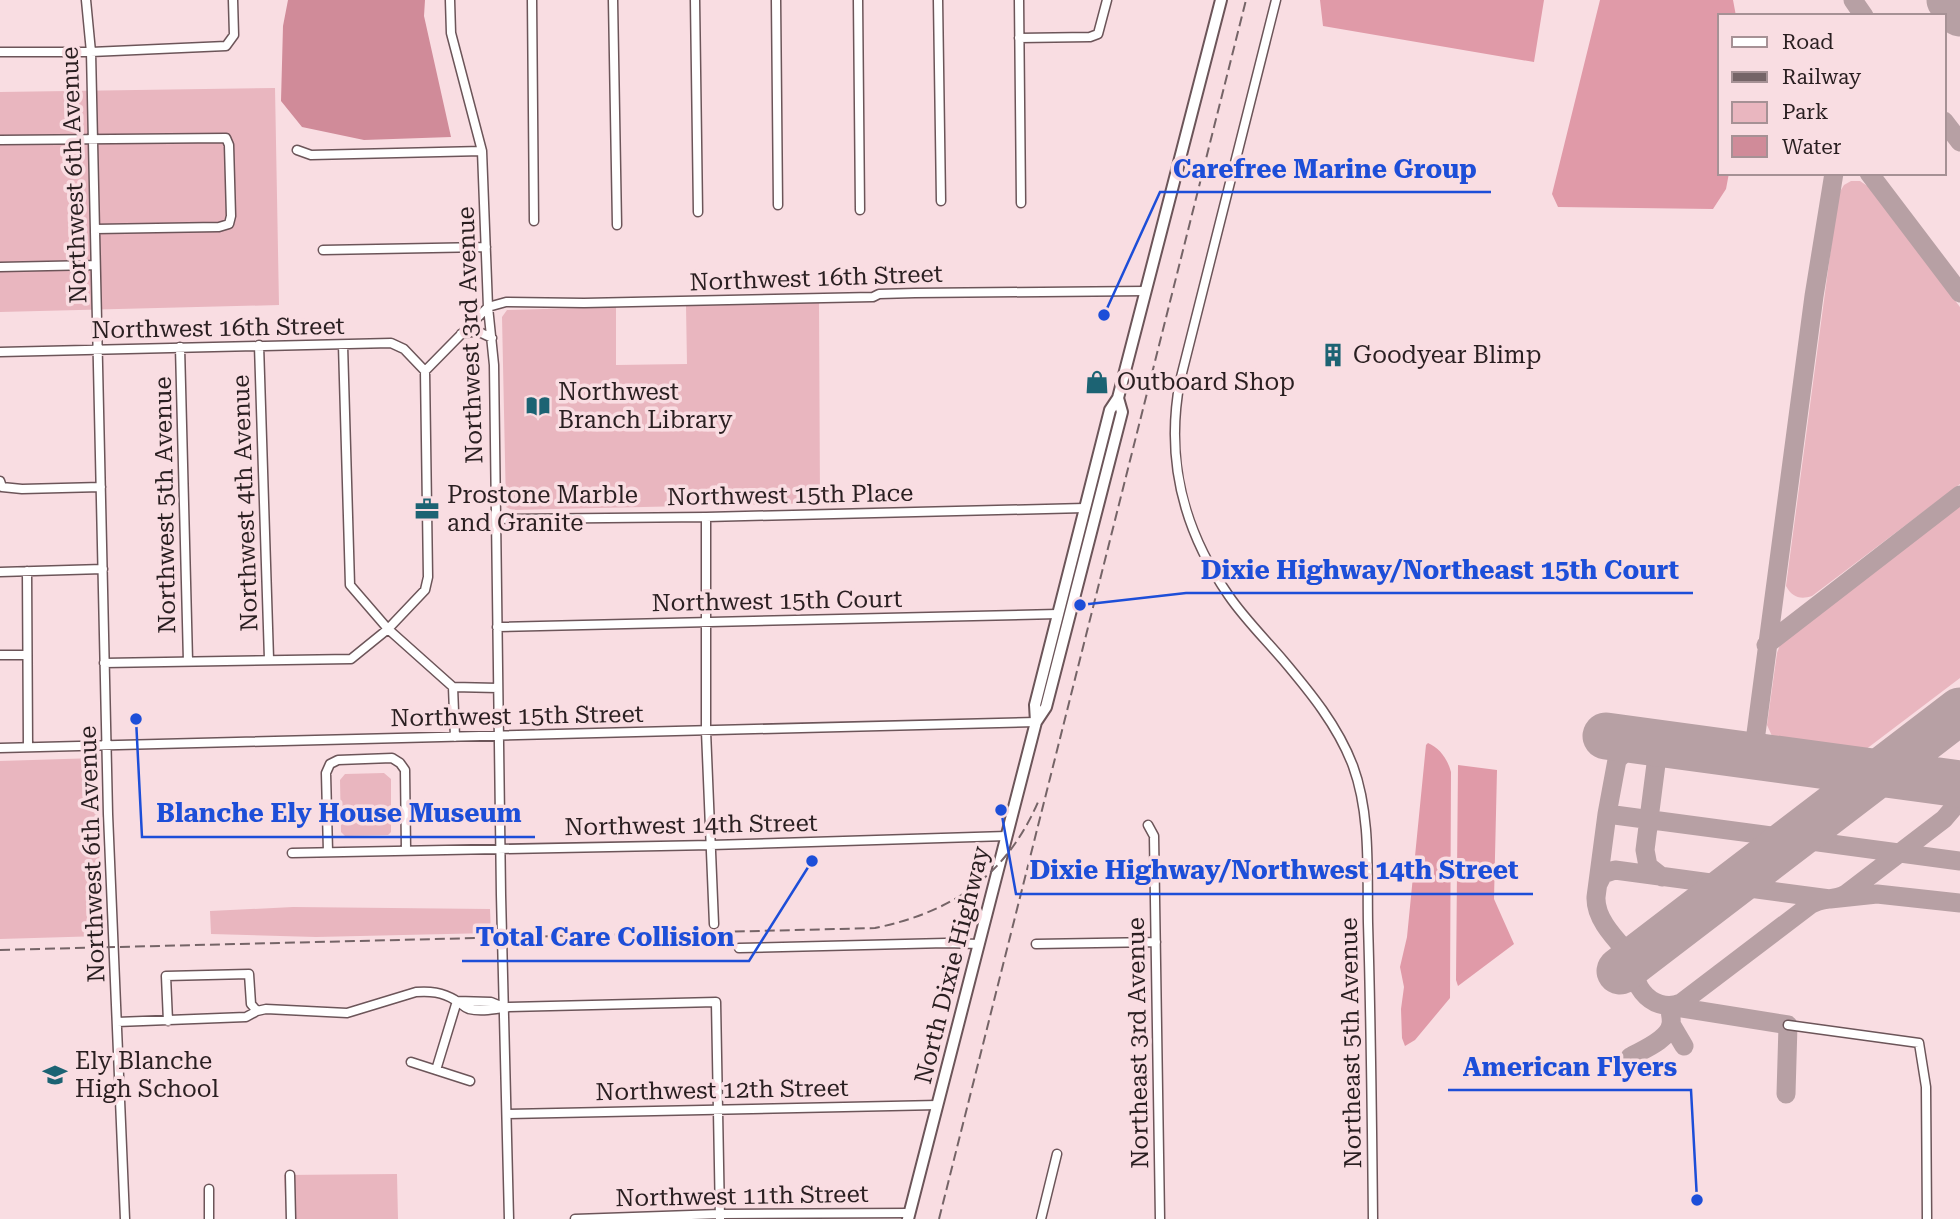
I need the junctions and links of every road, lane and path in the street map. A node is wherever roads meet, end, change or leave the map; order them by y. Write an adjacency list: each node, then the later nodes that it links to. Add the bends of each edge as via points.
1 (86, 0): 16 (street, Northwest 6th Avenue)
2 (233, 0): 16 (street, via 234,35 226,46)
3 (450, 0): 20 (street, Northwest 3rd Avenue, via 451,33)
4 (533, 0): 26 (street)
5 (613, 0): 27 (street)
6 (695, 0): 25 (street)
7 (776, 0): 23 (street)
8 (858, 0): 24 (street)
9 (938, 0): 21 (street)
10 (1019, 0): 14 (street)
11 (1107, 0): 14 (street, via 1098,34)
12 (1221, 0): 33 (main road, North Dixie Highway)
13 (1276, 0): 106 (street, Northeast 5th Avenue, via 1180,381 1174,418 1175,464 1186,513 1205,558 1230,598 1309,691 1353,766 1365,821)
14 (1019, 38): 22 (street)
15 (0, 52): 16 (street)
16 (91, 52): 17 (street, Northwest 6th Avenue)
17 (93, 139): 18 (street); 28 (street, Northwest 6th Avenue); 28 (street, via 226,138 231,216 229,224 219,227)
18 (0, 140)
19 (297, 150): 20 (street, via 311,155)
20 (482, 151): 29 (street, Northwest 3rd Avenue)
21 (941, 201)
22 (1021, 203)
23 (778, 205)
24 (860, 210)
25 (698, 212)
26 (534, 221)
27 (617, 225)
28 (95, 229): 31 (street, Northwest 6th Avenue)
29 (486, 247): 30 (street); 34 (street, Northwest 3rd Avenue)
30 (323, 250)
31 (95, 265): 32 (street); 40 (street, Northwest 6th Avenue)
32 (0, 267)
33 (1146, 292): 34 (street, Northwest 16th Street, via 506,302); 43 (main road, North Dixie Highway)
34 (488, 307): 35 (street); 36 (street, Northwest 3rd Avenue)
35 (461, 334): 36 (street, via 477,331); 42 (street)
36 (492, 338): 48 (street, Northwest 3rd Avenue)
37 (259, 345): 38 (street, Northwest 16th Street); 39 (street, Northwest 16th Street); 58 (street, Northwest 4th Avenue)
38 (343, 345): 42 (street, Northwest 16th Street, via 391,343 404,349); 55 (street, via 350,585)
39 (180, 347): 40 (street, Northwest 16th Street); 59 (street, Northwest 5th Avenue)
40 (99, 350): 41 (street, Northwest 16th Street); 45 (street, Northwest 6th Avenue)
41 (0, 352)
42 (425, 371): 55 (street, via 428,577 425,590)
43 (1118, 398): 46 (main road, North Dixie Highway, via 1110,410); 63 (main road, North Dixie Highway, via 1122,412 1046,707)
44 (1, 484): 45 (street, via 22,489)
45 (101, 487): 49 (street, Northwest 6th Avenue)
46 (1085, 508): 47 (street, Northwest 15th Place); 52 (main road, North Dixie Highway)
47 (706, 517): 48 (street, Northwest 15th Place); 53 (street)
48 (496, 519): 54 (street, Northwest 3rd Avenue)
49 (103, 569): 50 (street); 60 (street, Northwest 6th Avenue)
50 (27, 571): 51 (street); 56 (street)
51 (0, 572)
52 (1058, 614): 53 (street, Northwest 15th Court); 63 (main road, North Dixie Highway, via 1035,705)
53 (705, 622): 54 (street, Northwest 15th Court); 64 (street)
54 (497, 627): 62 (street, Northwest 3rd Avenue)
55 (388, 629): 58 (street, via 351,659); 61 (street)
56 (27, 654): 57 (street); 68 (street)
57 (0, 655)
58 (269, 659): 59 (street)
59 (188, 661): 60 (street)
60 (104, 663): 67 (street, Northwest 6th Avenue)
61 (453, 687): 62 (street); 65 (street)
62 (498, 688): 66 (street, Northwest 3rd Avenue)
63 (1036, 722): 64 (street, Northwest 15th Street); 71 (main road, North Dixie Highway)
64 (706, 731): 66 (street, Northwest 15th Street); 72 (street)
65 (455, 737): 66 (street, Northwest 15th Street); 67 (street, Northwest 15th Street)
66 (500, 737): 73 (street, Northwest 3rd Avenue)
67 (107, 746): 68 (street, Northwest 15th Street); 86 (street, Northwest 6th Avenue)
68 (28, 747): 69 (street, Northwest 15th Street)
69 (0, 748)
70 (1148, 825): 78 (street, Northeast 3rd Avenue, via 1154,836)
71 (1007, 836): 72 (street, Northwest 14th Street); 79 (main road, North Dixie Highway)
72 (711, 845): 73 (street, Northwest 14th Street); 77 (street)
73 (500, 848): 74 (street, Northwest 14th Street); 83 (street, Northwest 3rd Avenue)
74 (406, 850): 75 (street, Northwest 14th Street); 75 (street, via 405,770 392,758 330,764 326,773)
75 (328, 852): 76 (street, Northwest 14th Street)
76 (292, 853)
77 (714, 925)
78 (1156, 942): 80 (street); 105 (street, Northeast 3rd Avenue)
79 (979, 944): 81 (street); 91 (main road, North Dixie Highway)
80 (1036, 944)
81 (739, 948)
82 (457, 1000): 83 (street, via 464,1008 475,1010); 84 (street, via 428,991 347,1013); 89 (street)
83 (503, 1008): 92 (street, via 716,1002); 93 (street, Northwest 3rd Avenue)
84 (257, 1011): 85 (street, via 246,1017); 85 (street, via 251,1004 249,974 166,976)
85 (168, 1021): 86 (street)
86 (117, 1022): 99 (street, Northwest 6th Avenue)
87 (1788, 1024): 107 (street, via 1919,1043 1926,1087)
88 (411, 1062): 89 (street)
89 (436, 1070): 90 (street)
90 (470, 1081)
91 (937, 1105): 92 (street, Northwest 12th Street); 98 (main road, North Dixie Highway)
92 (719, 1108): 93 (street, Northwest 12th Street); 97 (street)
93 (507, 1114): 102 (street, Northwest 3rd Avenue)
94 (1057, 1154): 104 (street)
95 (290, 1175): 101 (street)
96 (209, 1189): 100 (street)
97 (720, 1216): 98 (street, Northwest 11th Street); 103 (street, Northwest 11th Street)
98 (909, 1216)
99 (125, 1219)
100 (209, 1219)
101 (291, 1219)
102 (509, 1219)
103 (575, 1219)
104 (1041, 1219)
105 (1160, 1219)
106 (1373, 1219)
107 (1927, 1219)

